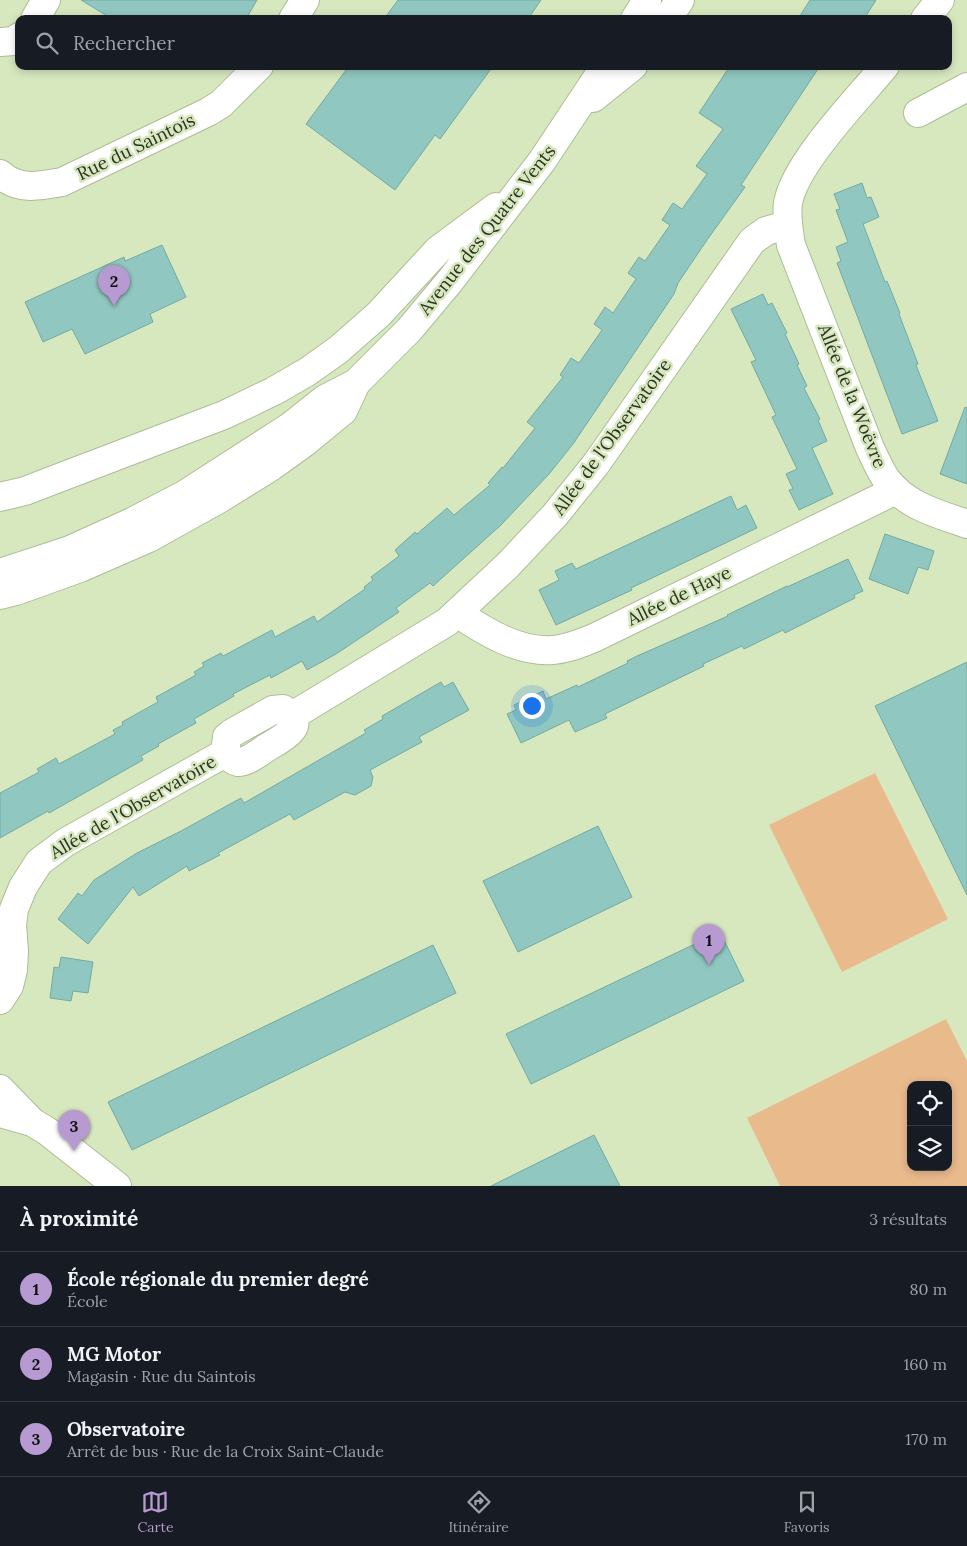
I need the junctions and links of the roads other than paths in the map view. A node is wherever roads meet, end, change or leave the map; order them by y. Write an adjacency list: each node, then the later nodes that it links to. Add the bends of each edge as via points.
1 (46, 0): 6 (street)
2 (305, 0): 7 (street)
3 (647, 0): 8 (street)
4 (680, 0): 9 (street)
5 (940, 0): 10 (street)
6 (37, 15)
7 (296, 15)
8 (638, 15)
9 (670, 15)
10 (928, 15)
11 (15, 40): 12 (street)
12 (0, 42)
13 (255, 70): 20 (street, Rue du Saintois, via 221,104 208,112 62,182 37,187 18,185)
14 (602, 70): 18 (street, Avenue des Quatre Vents)
15 (628, 70): 18 (street)
16 (882, 70): 22 (street, Allée de la Woëvre, via 813,154 793,188 788,204)
17 (967, 87): 19 (street)
18 (574, 113): 21 (street, Avenue des Quatre Vents)
19 (918, 113)
20 (0, 174)
21 (523, 187): 23 (street, Avenue des Quatre Vents, via 409,330); 25 (street, via 438,250 380,314 307,372 224,415 25,491)
22 (788, 225): 24 (street, Allée de la Woëvre, via 791,245 870,448 886,479); 29 (street, Allée de l'Observatoire, via 766,231 752,241 596,464 555,515)
23 (356, 383): 27 (street, Avenue des Quatre Vents, via 325,399 291,426 184,496 70,550); 28 (street, Avenue des Quatre Vents, via 343,411 272,466 219,499 149,538 80,568)
24 (896, 490): 26 (street, Allée de la Woëvre, via 924,509); 29 (street, Allée de Haye, via 572,647 538,650 516,645 480,629)
25 (0, 496)
26 (967, 524)
27 (0, 574)
28 (0, 595)
29 (457, 613): 30 (street, Allée de l'Observatoire, via 292,716 294,727 287,736 238,762 225,753 66,842 39,862 14,909 13,970 9,986)
30 (0, 1000)
31 (0, 1089): 33 (street)
32 (0, 1113): 33 (street)
33 (32, 1122): 34 (street)
34 (117, 1186)

